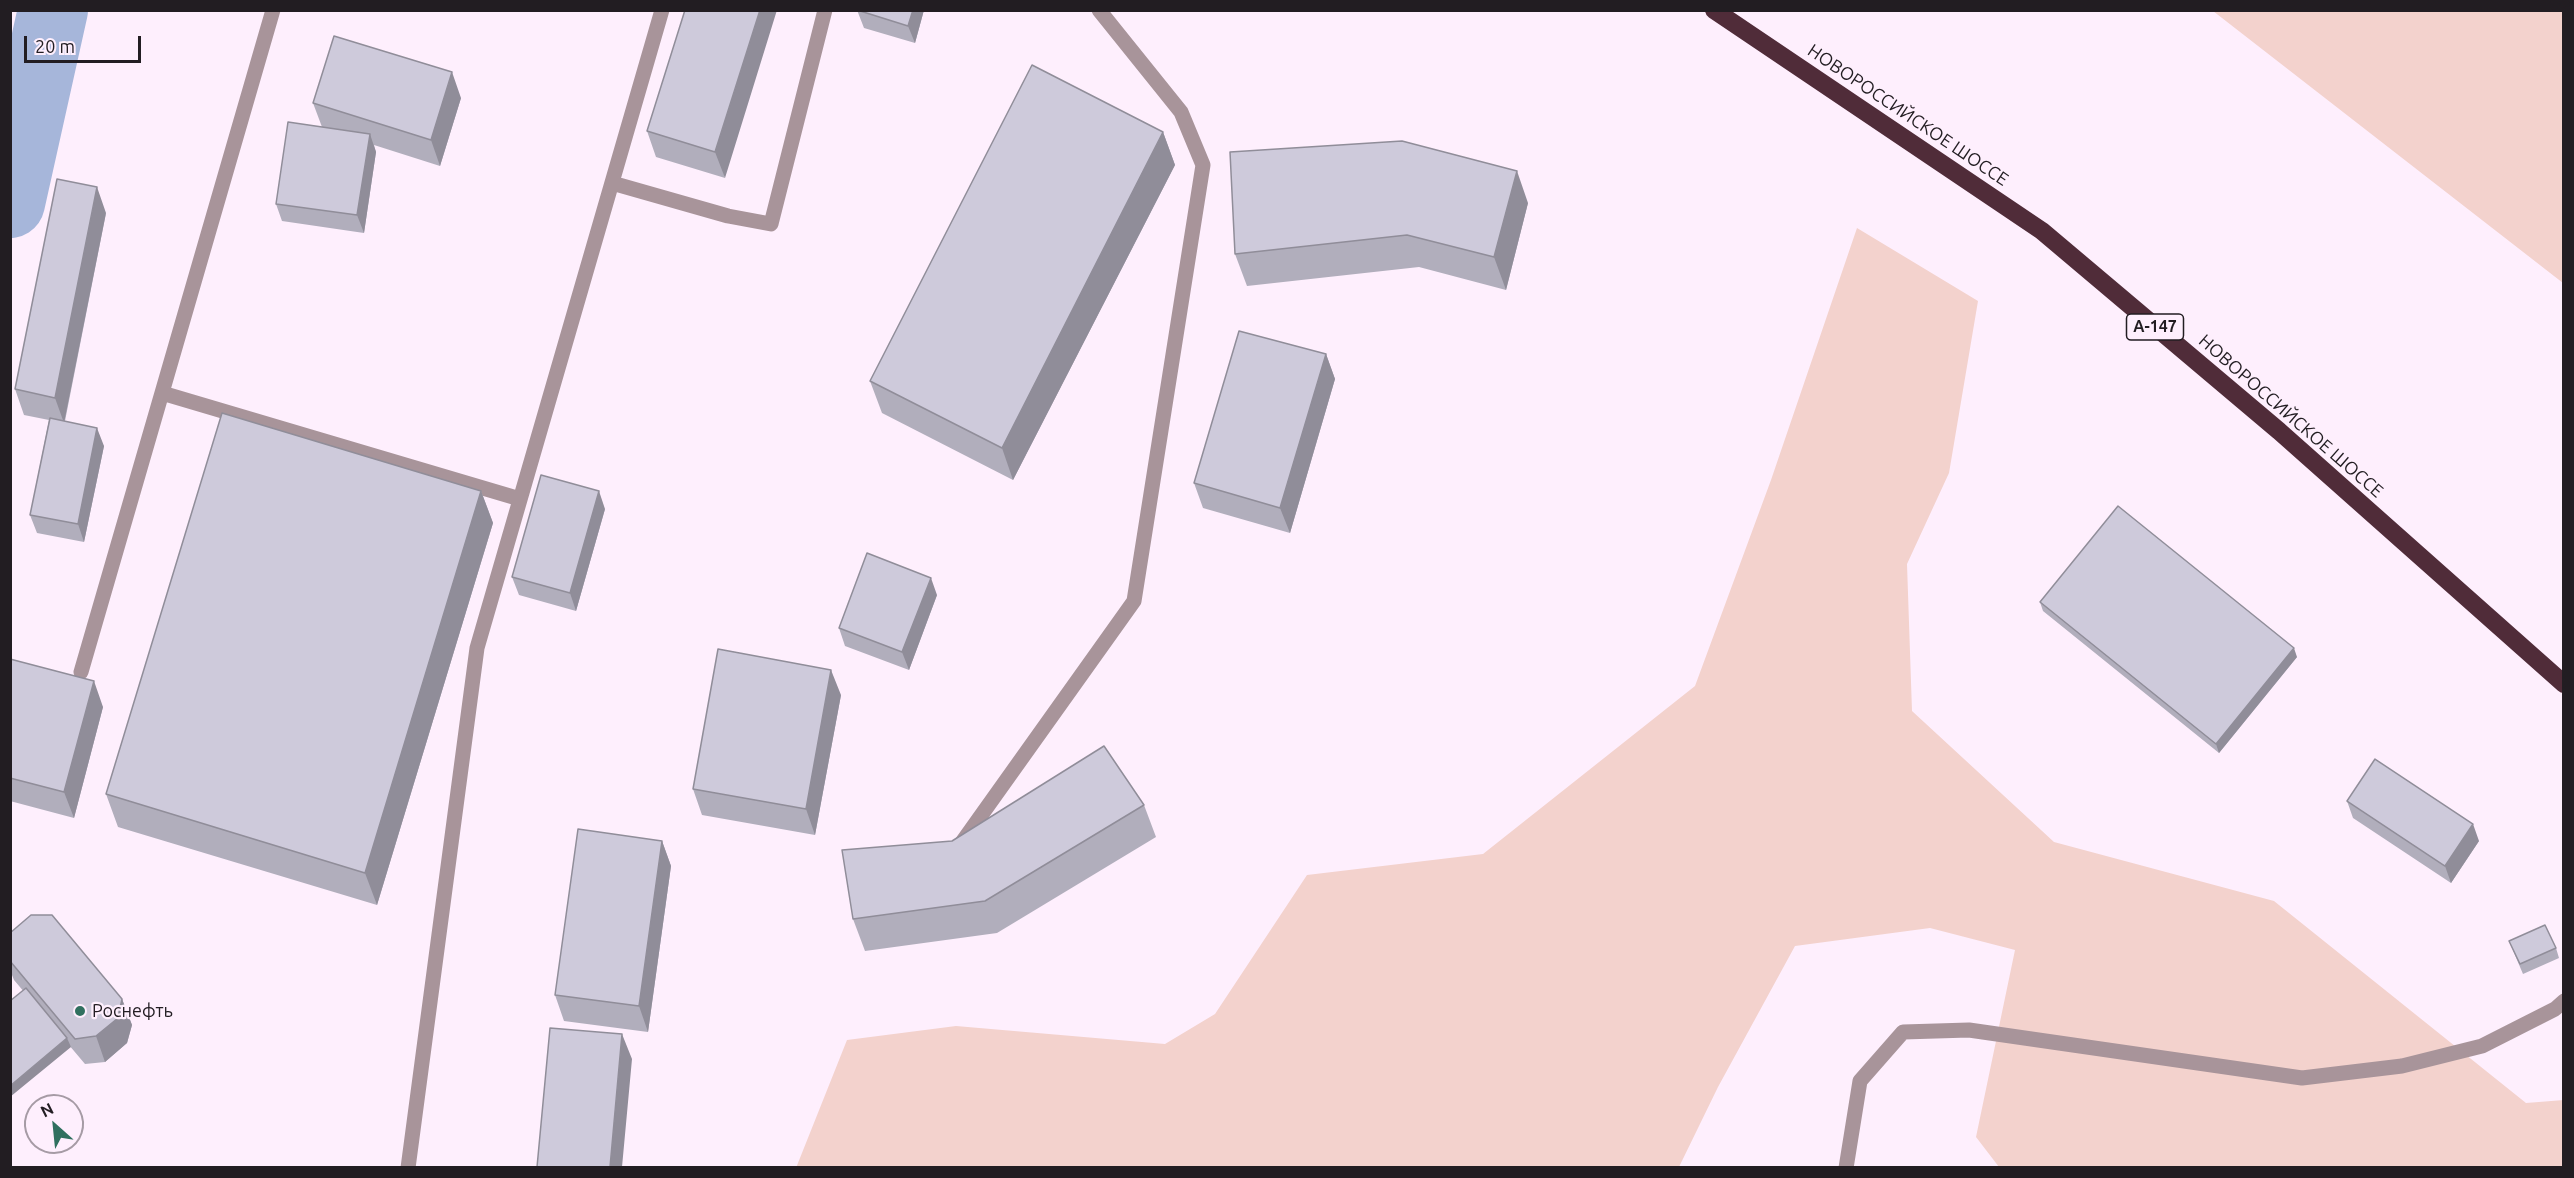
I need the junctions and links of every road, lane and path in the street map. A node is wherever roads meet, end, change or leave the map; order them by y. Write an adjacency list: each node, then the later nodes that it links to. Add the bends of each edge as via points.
1 (273, 10): 7 (street)
2 (662, 10): 6 (street)
3 (825, 10): 6 (street, via 771,224)
4 (1099, 10): 11 (street, via 1181,112 1203,165 1134,601)
5 (1714, 10): 10 (highway, НОВОРОССИЙСКОЕ ШОССЕ / А-147, via 2042,231 2288,439)
6 (612, 183): 8 (street)
7 (162, 393): 8 (street); 9 (street)
8 (520, 499): 13 (street, via 477,648)
9 (81, 672)
10 (2564, 684)
11 (953, 855)
12 (2564, 1001): 14 (street, via 2482,1046 2402,1065 2302,1078 1969,1030 1903,1032 1860,1081)
13 (408, 1167)
14 (1846, 1167)

